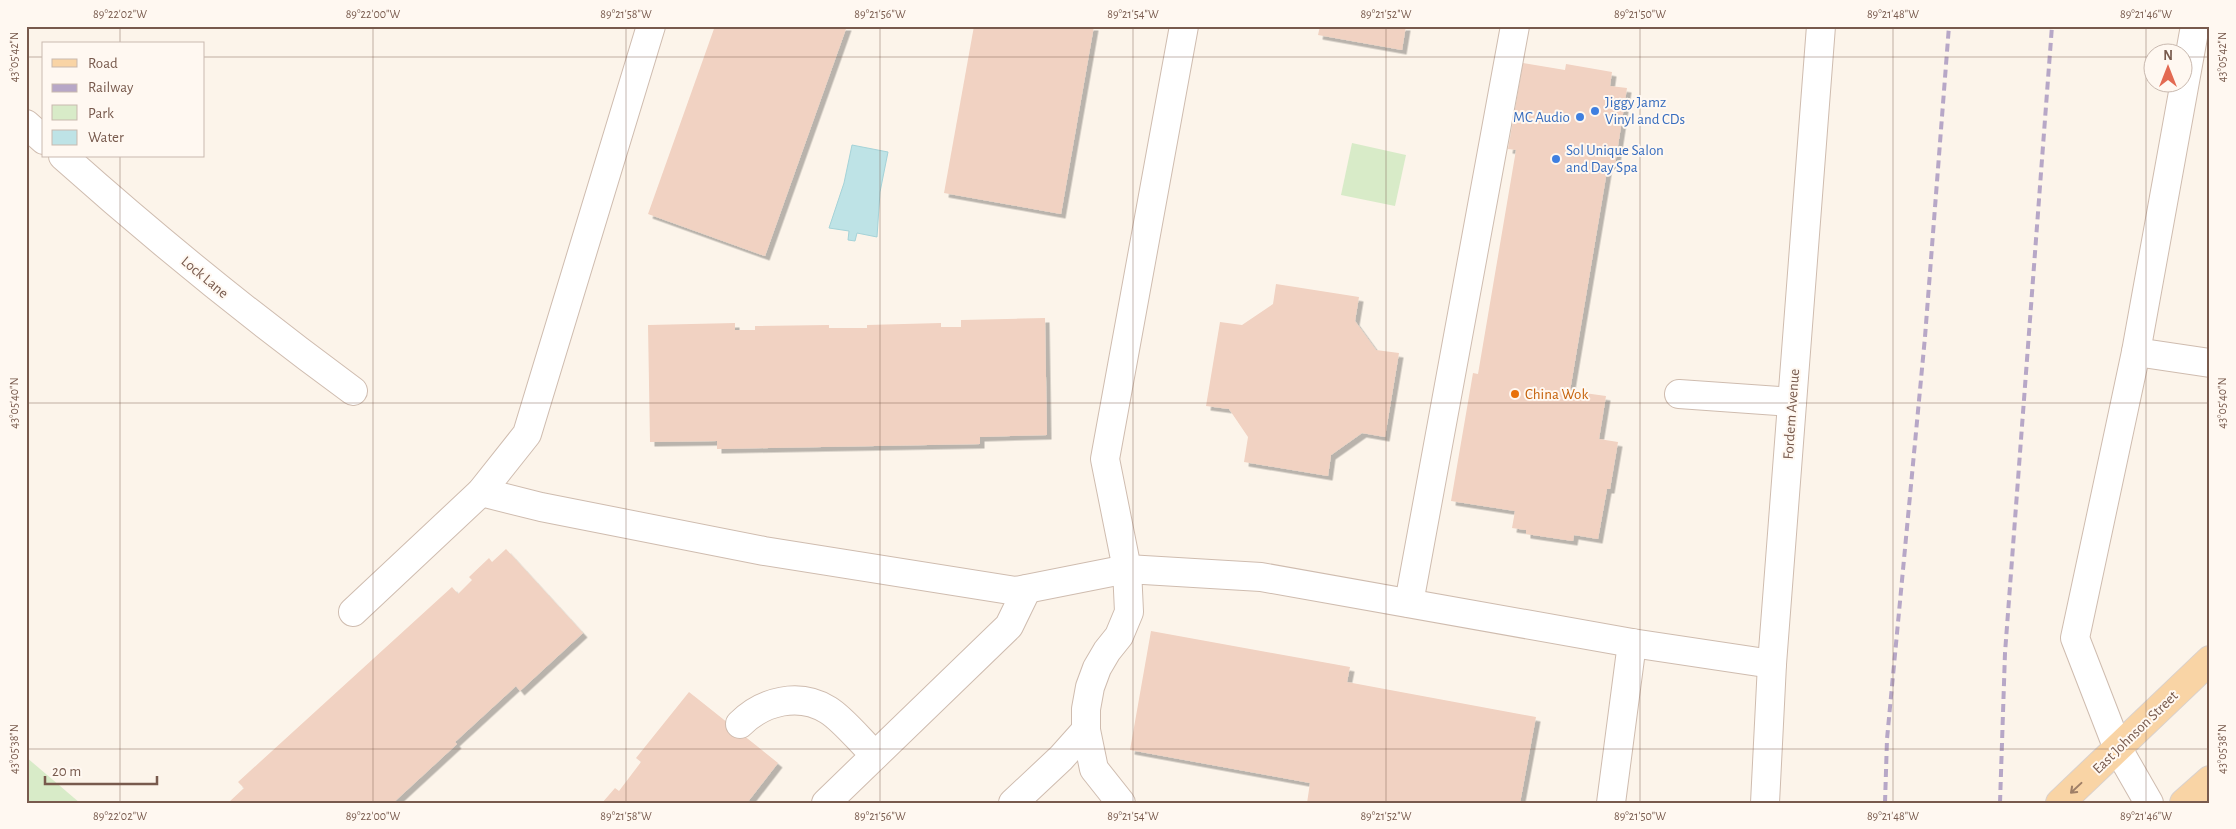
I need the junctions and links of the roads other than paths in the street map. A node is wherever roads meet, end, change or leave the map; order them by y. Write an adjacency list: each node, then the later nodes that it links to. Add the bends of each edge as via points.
1 (651, 26): 14 (street, via 526,434)
2 (1184, 26): 15 (street, via 1105,459)
3 (1515, 26): 17 (street)
4 (1821, 26): 13 (street, Fordem Avenue)
5 (2194, 26): 9 (street)
6 (26, 124): 7 (street)
7 (42, 138)
8 (64, 158): 11 (street, Lock Lane, via 264,325)
9 (2136, 352): 10 (street); 24 (street, via 2075,638)
10 (2210, 363)
11 (353, 391)
12 (1679, 394): 13 (street)
13 (1792, 402): 21 (street, Fordem Avenue)
14 (481, 492): 16 (street, via 764,551 1016,591); 18 (street)
15 (1127, 569): 16 (street); 17 (street, via 1261,577); 23 (street, via 1129,612 1119,636 1096,668 1086,709)
16 (1027, 589): 25 (street, via 1009,626)
17 (1409, 604): 19 (street)
18 (353, 612)
19 (1632, 643): 21 (street); 30 (street)
20 (2210, 660): 24 (main road, East Johnson Street)
21 (1772, 664): 31 (street, Fordem Avenue)
22 (740, 724): 25 (street, via 769,704 798,700 829,710)
23 (1086, 730): 28 (street); 29 (street, via 1094,769)
24 (2118, 749): 32 (main road, East Johnson Street, one-way to 32); 33 (street)
25 (875, 755): 27 (street)
26 (2210, 780): 34 (main road)
27 (826, 803)
28 (1013, 803)
29 (1121, 803)
30 (1611, 803)
31 (1765, 803)
32 (2060, 803)
33 (2149, 803)
34 (2184, 803)

